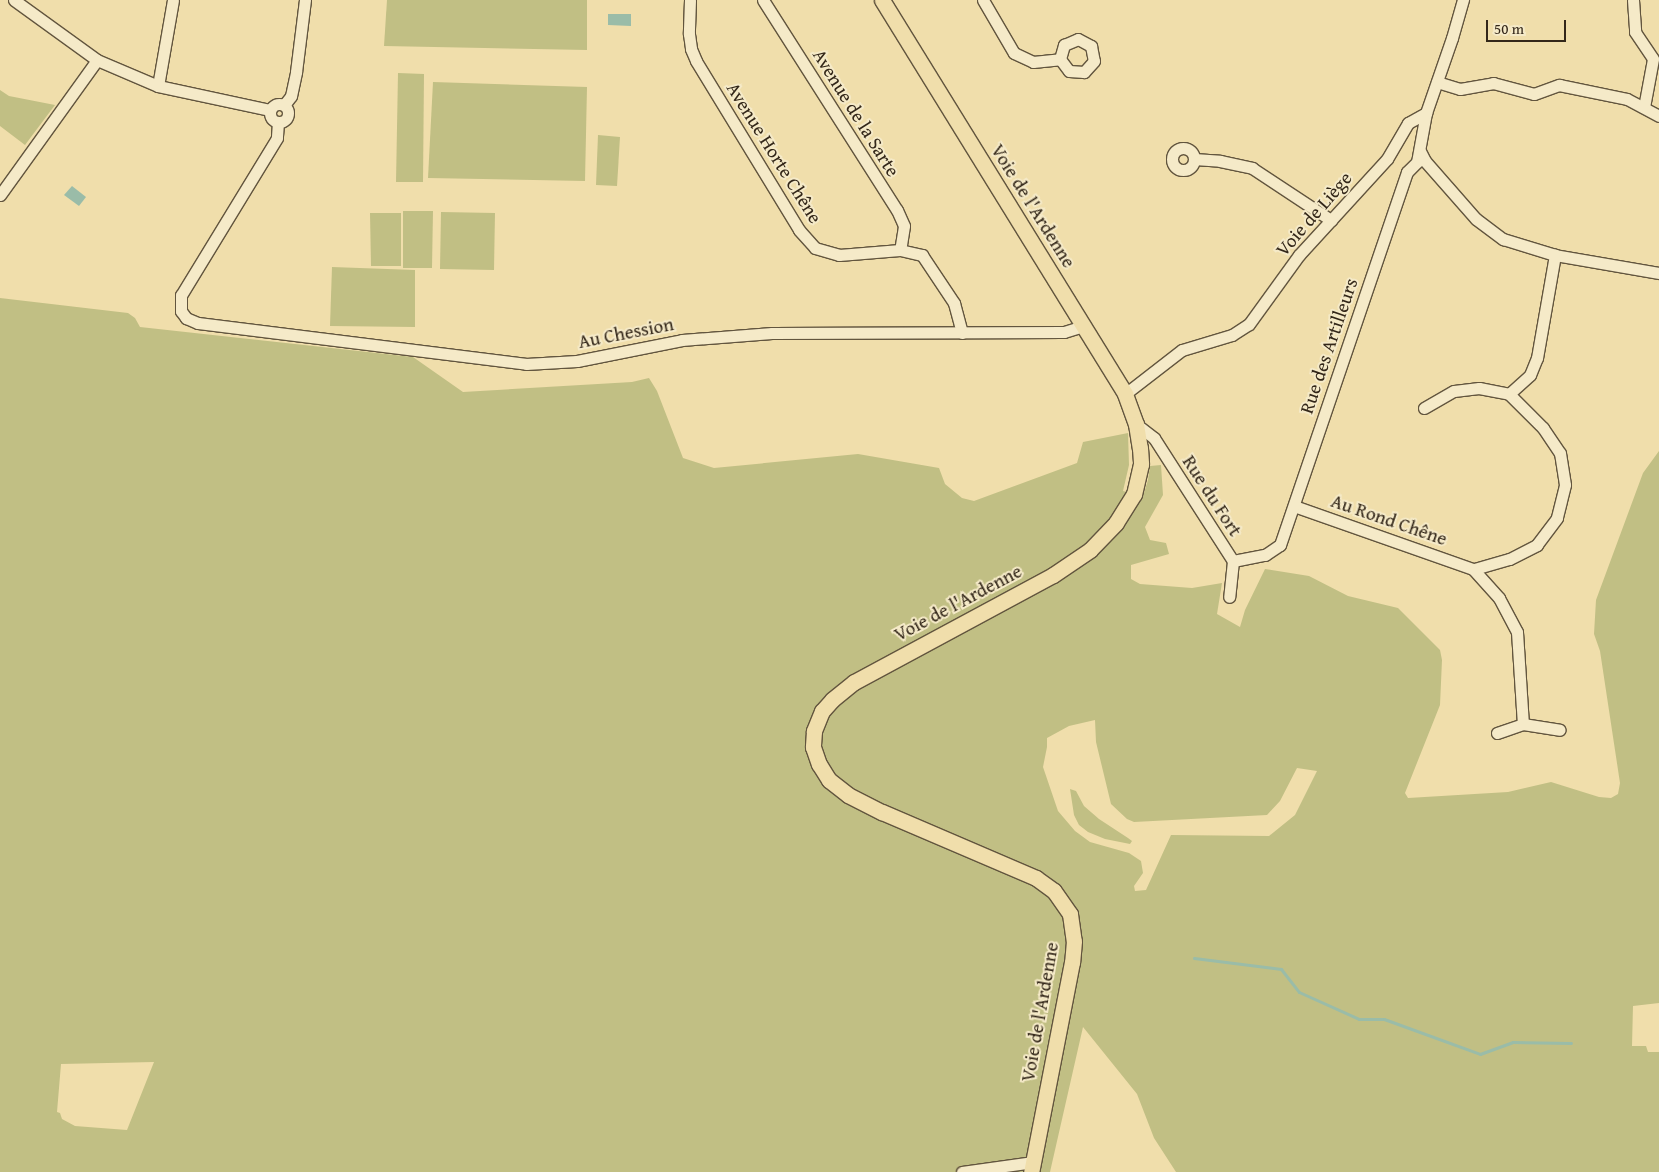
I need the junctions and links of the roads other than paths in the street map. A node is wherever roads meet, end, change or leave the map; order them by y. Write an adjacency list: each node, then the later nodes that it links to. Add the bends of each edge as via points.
1 (14, 0): 11 (street)
2 (173, 0): 13 (street)
3 (305, 0): 14 (street, via 296,72 291,96)
4 (690, 0): 24 (street, Avenue Horte Chêne, via 691,49 696,61 799,230 815,248 839,255)
5 (763, 0): 24 (street, Avenue de la Sarte, via 897,210 904,226)
6 (882, 0): 27 (main road, Voie de l'Ardenne)
7 (983, 0): 10 (street, via 1014,53 1032,62)
8 (1463, 0): 12 (street)
9 (1632, 0): 15 (street, via 1635,32 1654,59)
10 (1060, 59)
11 (97, 60): 13 (street); 22 (street)
12 (1437, 82): 15 (street, via 1460,89 1494,83 1534,94 1558,85 1627,99); 17 (street)
13 (158, 86): 16 (street)
14 (284, 106): 16 (street, via 276,104); 19 (street, via 288,116)
15 (1644, 107): 18 (street)
16 (270, 110): 19 (street, via 272,119)
17 (1426, 113): 20 (street, Rue des Artilleurs); 23 (street, Voie de Liège, via 1408,123 1387,159)
18 (1659, 116)
19 (278, 122): 28 (street, Au Chession, via 276,138 181,295 181,310 186,318 198,323 526,364 577,361 682,340 772,333)
20 (1420, 151): 25 (street, via 1476,219 1503,239); 33 (street, Rue des Artilleurs, via 1417,162 1407,172)
21 (1194, 159): 23 (street, via 1220,160 1252,168)
22 (0, 195)
23 (1331, 220): 29 (street, Voie de Liège, via 1244,328 1232,336 1182,350)
24 (900, 250): 28 (street, Avenue Horte Chêne, via 922,255 954,303)
25 (1555, 255): 26 (street); 30 (street, via 1538,358 1530,375)
26 (1659, 273)
27 (1084, 326): 28 (street, Au Chession, via 1064,332); 29 (main road, Voie de l'Ardenne)
28 (962, 333)
29 (1125, 394): 32 (main road, Voie de l'Ardenne)
30 (1509, 394): 31 (street, via 1479,388 1454,391); 35 (street, via 1544,428 1560,453 1565,485 1557,518 1537,545 1509,559)
31 (1424, 408)
32 (1136, 424): 34 (street, Rue du Fort, via 1154,438); 40 (main road, Voie de l'Ardenne, via 1141,464 1139,479 1125,511 1107,534 1053,575 854,682 822,711 814,731 818,764 829,780 848,795 1036,878 1054,891 1070,914 1074,941 1072,962)
33 (1294, 506): 34 (street, Rue des Artilleurs, via 1280,545 1266,554); 35 (street, Au Rond Chêne)
34 (1233, 561): 36 (street, Rue du Fort)
35 (1473, 569): 37 (street, Au Rond Chêne, via 1499,598 1517,632)
36 (1229, 597)
37 (1523, 724): 38 (street); 39 (street)
38 (1560, 730)
39 (1497, 734)
40 (1032, 1167): 41 (street)
41 (962, 1172)

